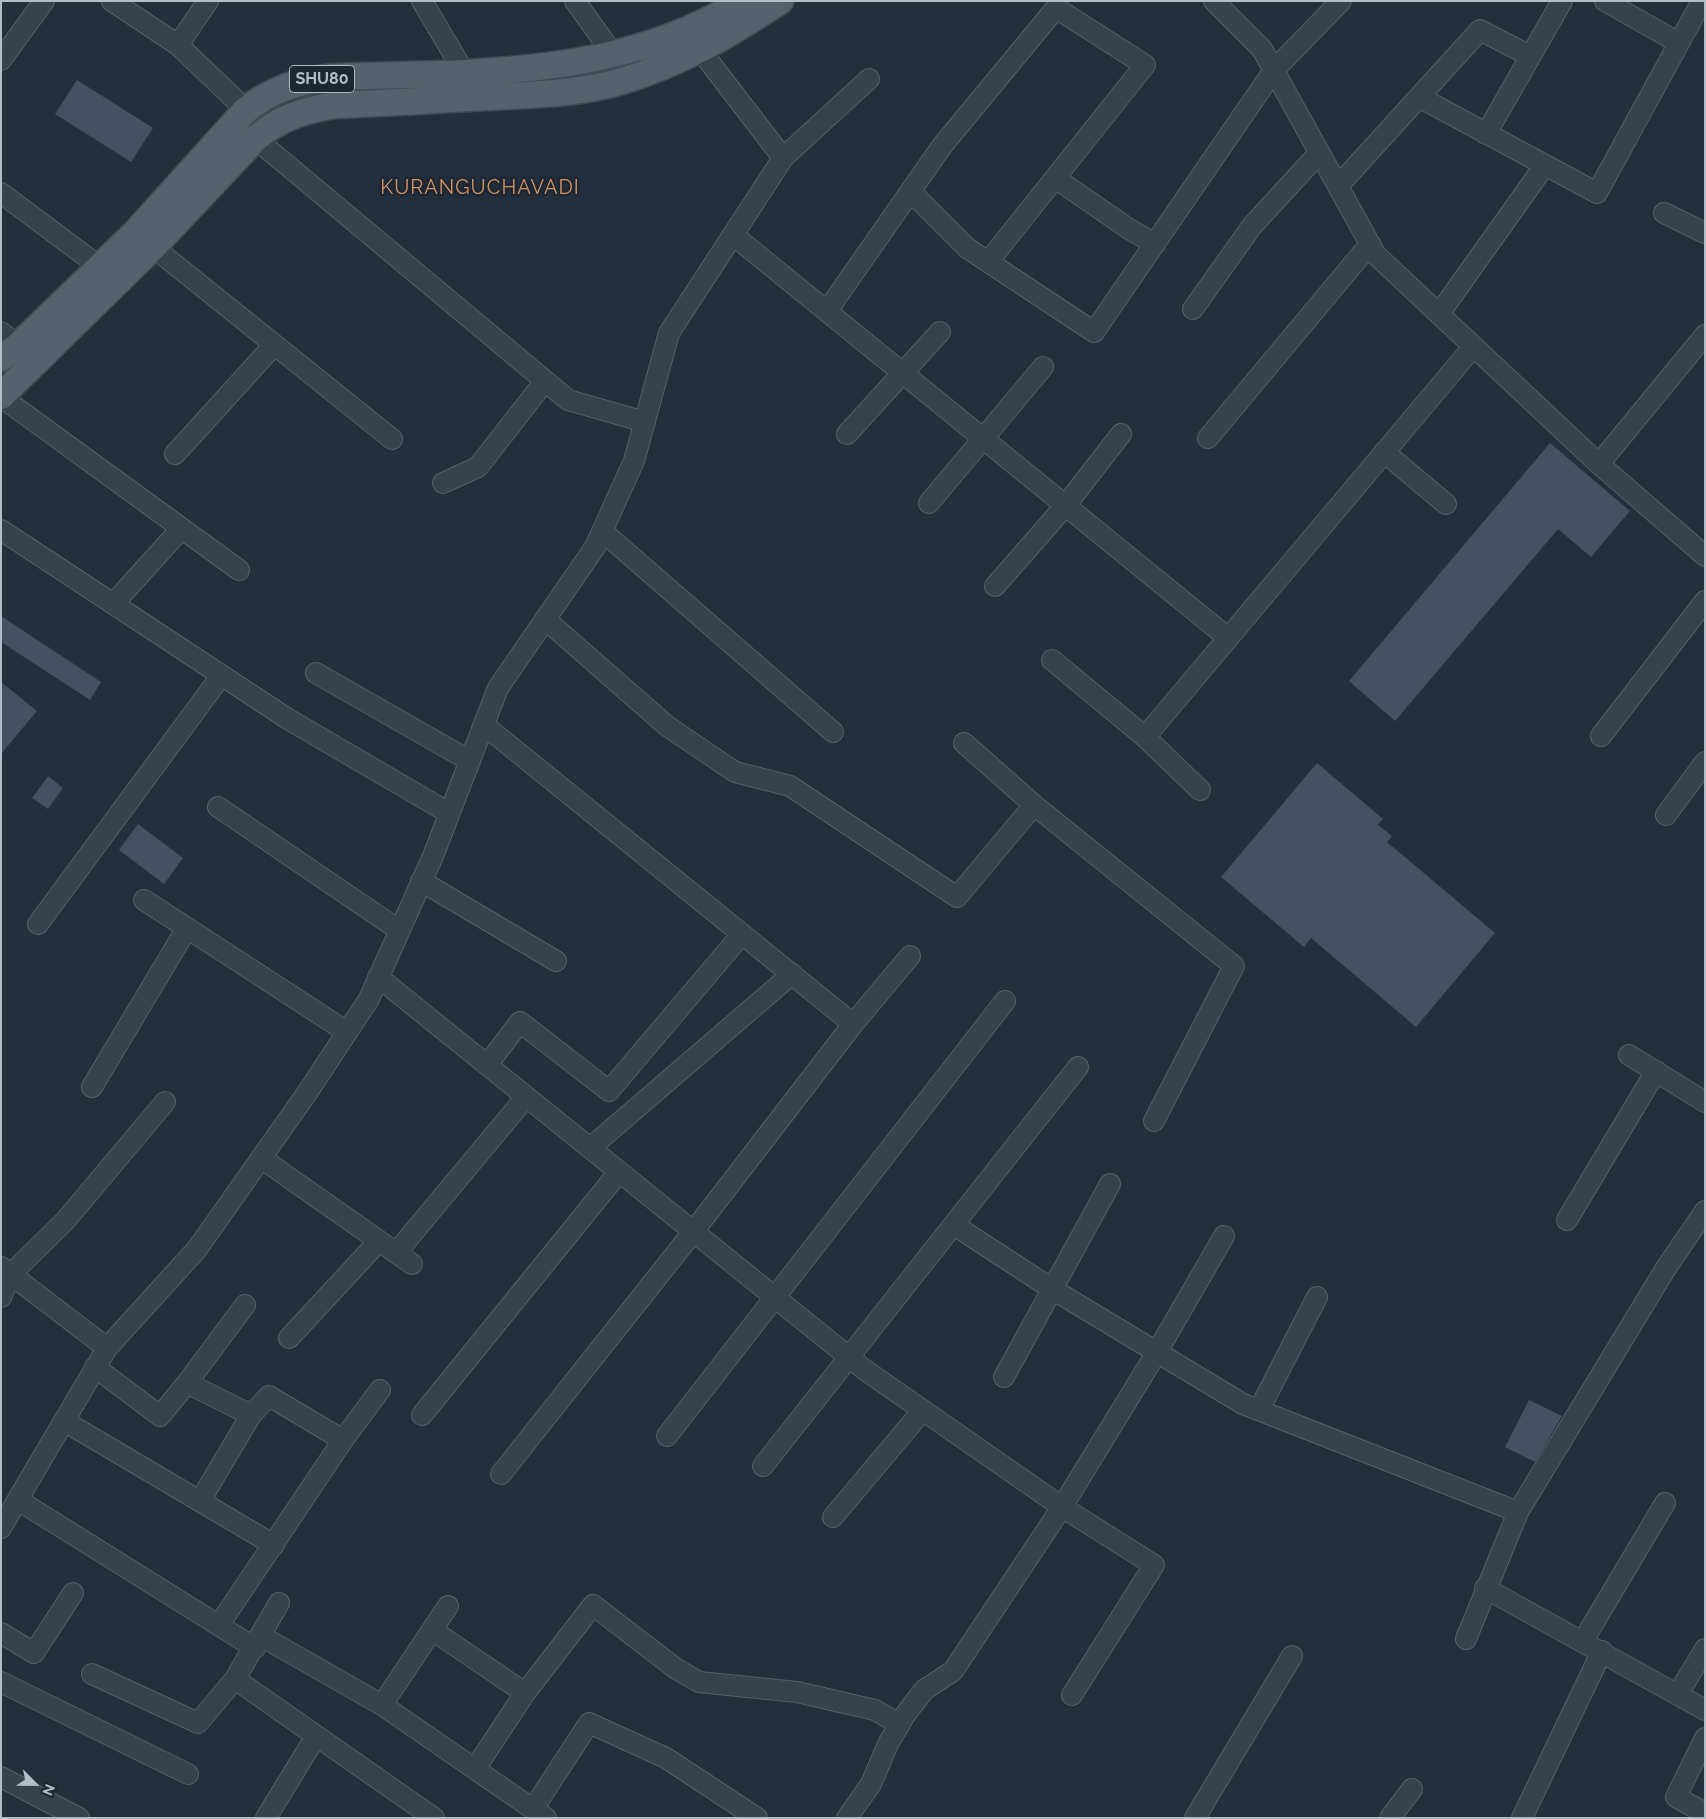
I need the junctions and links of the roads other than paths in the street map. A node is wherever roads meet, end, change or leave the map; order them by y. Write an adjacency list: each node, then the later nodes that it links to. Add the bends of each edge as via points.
1 (44, 1): 19 (street)
2 (112, 1): 16 (street)
3 (208, 1): 16 (street)
4 (422, 1): 21 (street)
5 (575, 1): 17 (street)
6 (742, 1): 14 (main road, SHU80, via 714,19)
7 (780, 1): 14 (main road, SHU80, via 720,40)
8 (1214, 1): 20 (street, via 1262,49)
9 (1340, 1): 20 (street)
10 (1562, 1): 18 (street)
11 (1605, 1): 15 (street)
12 (1702, 1): 15 (street)
13 (1052, 5): 29 (street, via 1145,65); 32 (street, via 942,146)
14 (693, 41): 17 (main road, SHU80); 24 (main road, SHU80, via 664,66 620,82 564,92 311,109 288,116 269,127); 27 (street)
15 (1679, 43): 28 (street, via 1597,193)
16 (178, 45): 24 (street)
17 (613, 54): 21 (main road, SHU80, via 537,69)
18 (1530, 56): 23 (street, via 1480,30); 25 (street)
19 (1, 60)
20 (1274, 70): 26 (street); 36 (street)
21 (464, 72): 24 (main road, SHU80, via 311,80 277,89 263,97)
22 (869, 79): 27 (street)
23 (1419, 97): 25 (street); 30 (street)
24 (246, 124): 38 (main road, SHU80); 40 (main road, SHU80); 51 (street)
25 (1486, 134): 28 (street)
26 (1319, 152): 30 (street); 41 (street, via 1252,226)
27 (783, 158): 35 (street)
28 (1545, 165): 43 (street)
29 (1055, 178): 36 (street); 39 (street)
30 (1338, 186): 37 (street)
31 (1, 192): 40 (street)
32 (912, 192): 39 (street, via 967,248); 42 (street)
33 (1664, 212): 34 (street)
34 (1705, 233)
35 (733, 235): 42 (street); 53 (street, via 669,333)
36 (1154, 244): 39 (street, via 1094,332)
37 (1370, 244): 43 (street, via 1376,255); 56 (street)
38 (153, 247): 46 (street); 52 (main road, SHU80)
39 (988, 262)
40 (100, 267): 48 (main road, SHU80)
41 (1193, 309)
42 (827, 312): 50 (street)
43 (1439, 314): 47 (street)
44 (940, 332): 50 (street)
45 (1705, 335): 61 (street)
46 (274, 345): 57 (street); 60 (street)
47 (1473, 347): 59 (street); 61 (street)
48 (6, 349)
49 (1043, 367): 58 (street)
50 (902, 372): 54 (street); 58 (street)
51 (545, 381): 53 (street, via 568,400); 62 (street, via 478,467)
52 (1, 397): 66 (street)
53 (645, 422): 68 (street, via 634,461)
54 (847, 434)
55 (1121, 434): 65 (street)
56 (1208, 438)
57 (392, 439)
58 (984, 439): 63 (street); 65 (street)
59 (1384, 452): 64 (street); 75 (street)
60 (175, 454)
61 (1599, 464): 69 (street)
62 (443, 483)
63 (930, 503)
64 (1446, 504)
65 (1066, 505): 71 (street); 75 (street)
66 (181, 529): 70 (street); 73 (street)
67 (1, 530): 73 (street)
68 (602, 531): 74 (street, via 595,547); 80 (street)
69 (1705, 556)
70 (239, 570)
71 (996, 586)
72 (1705, 601): 81 (street)
73 (113, 604): 78 (street)
74 (545, 619): 79 (street, via 498,688); 87 (street, via 667,726 735,772 790,786 957,897)
75 (1227, 636): 82 (street)
76 (1052, 660): 82 (street)
77 (316, 673): 84 (street)
78 (221, 676): 89 (street); 93 (street)
79 (484, 725): 84 (street); 96 (street)
80 (833, 732)
81 (1601, 736)
82 (1145, 737): 86 (street)
83 (964, 743): 87 (street)
84 (470, 760): 89 (street)
85 (1705, 762): 90 (street)
86 (1200, 790)
87 (1034, 805): 112 (street, via 1234,966)
88 (218, 808): 95 (street)
89 (449, 813): 91 (street)
90 (1666, 816)
91 (422, 881): 95 (street); 98 (street)
92 (144, 900): 94 (street)
93 (38, 924)
94 (187, 928): 103 (street); 108 (street)
95 (399, 930): 100 (street)
96 (742, 934): 99 (street); 105 (street, via 609,1091 520,1022)
97 (910, 956): 102 (street)
98 (556, 961)
99 (792, 974): 102 (street); 113 (street)
100 (378, 978): 103 (street, via 369,999); 105 (street)
101 (1005, 1001): 128 (street)
102 (853, 1024): 120 (street)
103 (347, 1032): 114 (street)
104 (1629, 1055): 107 (street)
105 (487, 1065): 109 (street)
106 (1078, 1067): 119 (street)
107 (1656, 1071): 111 (street); 118 (street)
108 (92, 1086)
109 (526, 1097): 113 (street); 123 (street)
110 (165, 1102): 125 (street, via 65,1220)
111 (1705, 1102)
112 (1154, 1121)
113 (590, 1148): 115 (street)
114 (261, 1158): 122 (street); 132 (street, via 197,1249)
115 (619, 1172): 120 (street); 142 (street)
116 (1110, 1184): 126 (street)
117 (1705, 1210): 152 (street, via 1666,1268)
118 (1567, 1220)
119 (954, 1224): 126 (street); 134 (street)
120 (693, 1232): 128 (street); 147 (street)
121 (1224, 1236): 133 (street)
122 (379, 1241): 123 (street); 131 (street)
123 (396, 1253): 124 (street)
124 (412, 1264)
125 (6, 1270): 127 (street); 132 (street)
126 (1052, 1289): 133 (street); 136 (street)
127 (1, 1297)
128 (774, 1297): 134 (street); 144 (street)
129 (1317, 1297): 140 (street)
130 (245, 1305): 137 (street)
131 (289, 1338)
132 (106, 1348): 135 (street)
133 (1157, 1352): 140 (street, via 1242,1404); 151 (street)
134 (849, 1358): 139 (street); 146 (street)
135 (95, 1368): 137 (street, via 160,1416); 143 (street)
136 (1004, 1377)
137 (187, 1383): 141 (street)
138 (380, 1390): 145 (street)
139 (922, 1410): 151 (street); 153 (street)
140 (1259, 1410): 152 (street)
141 (251, 1415): 145 (street, via 269,1396); 149 (street)
142 (422, 1415)
143 (64, 1421): 148 (street); 149 (street)
144 (667, 1436)
145 (343, 1440): 155 (street)
146 (763, 1466)
147 (501, 1474)
148 (18, 1500): 154 (street); 160 (street)
149 (200, 1501): 155 (street)
150 (1665, 1503): 164 (street)
151 (1062, 1507): 174 (street, via 1154,1565); 177 (street, via 953,1671 924,1690)
152 (1518, 1512): 156 (street)
153 (834, 1517)
154 (1, 1528)
155 (274, 1545): 160 (street)
156 (1485, 1588): 163 (street); 164 (street)
157 (73, 1593): 162 (street, via 34,1653)
158 (279, 1603): 165 (street)
159 (448, 1606): 161 (street)
160 (219, 1625): 165 (street)
161 (432, 1630): 172 (street); 175 (street)
162 (1, 1633)
163 (1466, 1639)
164 (1583, 1640): 167 (street)
165 (258, 1642): 170 (street); 175 (street)
166 (1705, 1649): 173 (street)
167 (1602, 1651): 173 (street); 194 (street)
168 (1292, 1656): 192 (street)
169 (92, 1674): 170 (street, via 198,1723)
170 (235, 1679): 178 (street)
171 (1, 1682): 181 (street)
172 (525, 1693): 177 (street, via 593,1605 675,1668 699,1682 796,1692 875,1710); 180 (street)
173 (1678, 1694): 176 (street)
174 (1072, 1695)
175 (382, 1705): 180 (street)
176 (1705, 1710)
177 (899, 1724): 191 (street, via 871,1784)
178 (316, 1736): 184 (street); 188 (street)
179 (1705, 1738): 186 (street, via 1676,1797)
180 (475, 1769): 185 (street)
181 (188, 1774)
182 (1, 1777): 187 (street)
183 (1412, 1789): 193 (street)
184 (414, 1812): 189 (street)
185 (540, 1813): 190 (street, via 589,1724 666,1758)
186 (1705, 1813)
187 (79, 1818)
188 (266, 1818)
189 (434, 1818)
190 (757, 1818)
191 (847, 1818)
192 (1195, 1818)
193 (1390, 1818)
194 (1522, 1818)

